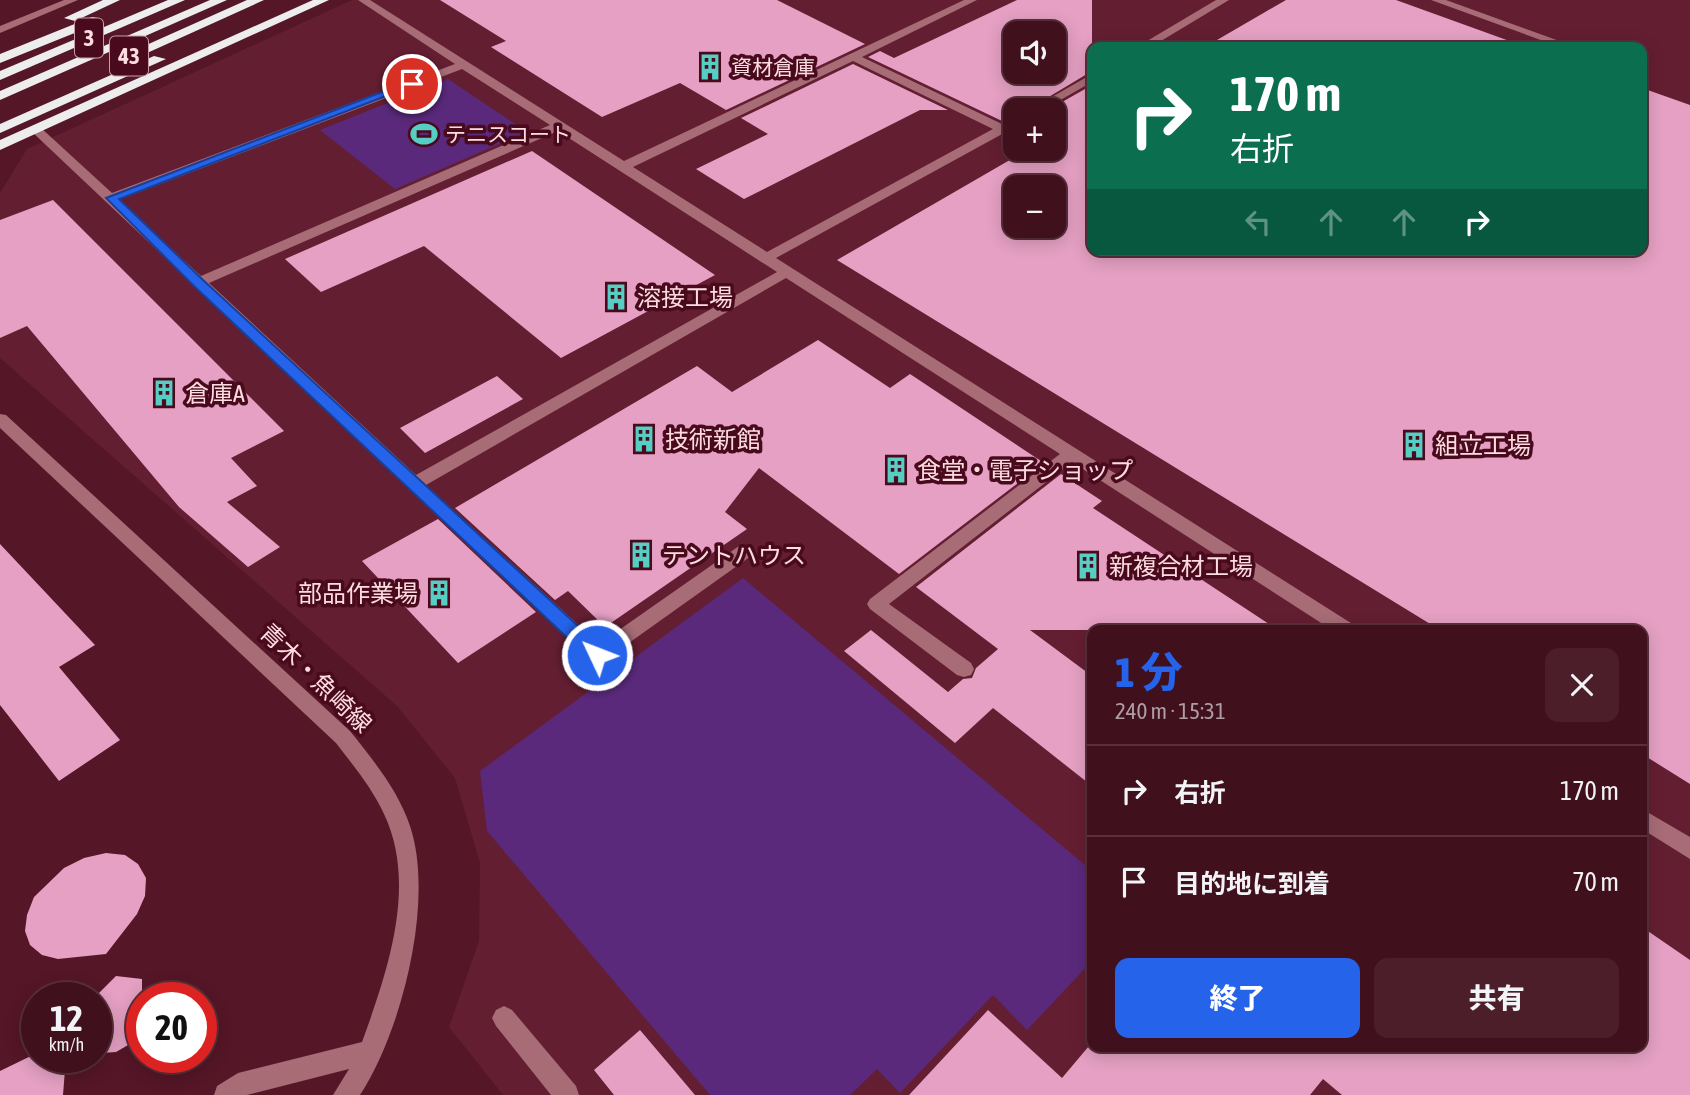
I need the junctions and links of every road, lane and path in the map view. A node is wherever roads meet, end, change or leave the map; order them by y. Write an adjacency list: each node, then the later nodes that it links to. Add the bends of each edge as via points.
1 (73, 0): 13 (street)
2 (114, 0): 16 (highway)
3 (144, 0): 18 (highway, 43)
4 (179, 0): 20 (highway, 3)
5 (221, 0): 22 (highway, 3)
6 (258, 0): 24 (highway, 43)
7 (292, 0): 27 (highway)
8 (323, 0): 29 (highway)
9 (362, 0): 19 (street)
10 (972, 0): 17 (street)
11 (1224, 0): 14 (street)
12 (1436, 0): 15 (street)
13 (0, 30)
14 (1152, 42)
15 (1556, 42)
16 (0, 47)
17 (854, 57): 25 (street); 31 (street)
18 (0, 59)
19 (461, 65): 26 (street); 32 (street)
20 (0, 76)
21 (1087, 80): 23 (street)
22 (0, 96)
23 (1056, 98)
24 (0, 113)
25 (1003, 123)
26 (561, 125): 31 (street); 35 (street)
27 (0, 128)
28 (1003, 129): 33 (street)
29 (36, 130): 30 (highway); 32 (street)
30 (0, 146)
31 (625, 166): 33 (street)
32 (111, 198): 35 (street)
33 (766, 258): 34 (street)
34 (786, 272): 37 (street); 38 (street)
35 (198, 283): 38 (street)
36 (0, 419): 45 (street, 青木・魚崎線, via 343,737 380,786 402,836 410,903 399,971)
37 (1071, 454): 40 (street); 41 (street, via 876,604)
38 (414, 484): 39 (street, via 597,655)
39 (745, 551)
40 (1339, 625)
41 (964, 669)
42 (1647, 821): 43 (street)
43 (1690, 849)
44 (504, 1018): 48 (street)
45 (370, 1052): 46 (street, via 238,1085); 47 (street, 青木・魚崎線, via 359,1079)
46 (226, 1095)
47 (345, 1095)
48 (567, 1095)

